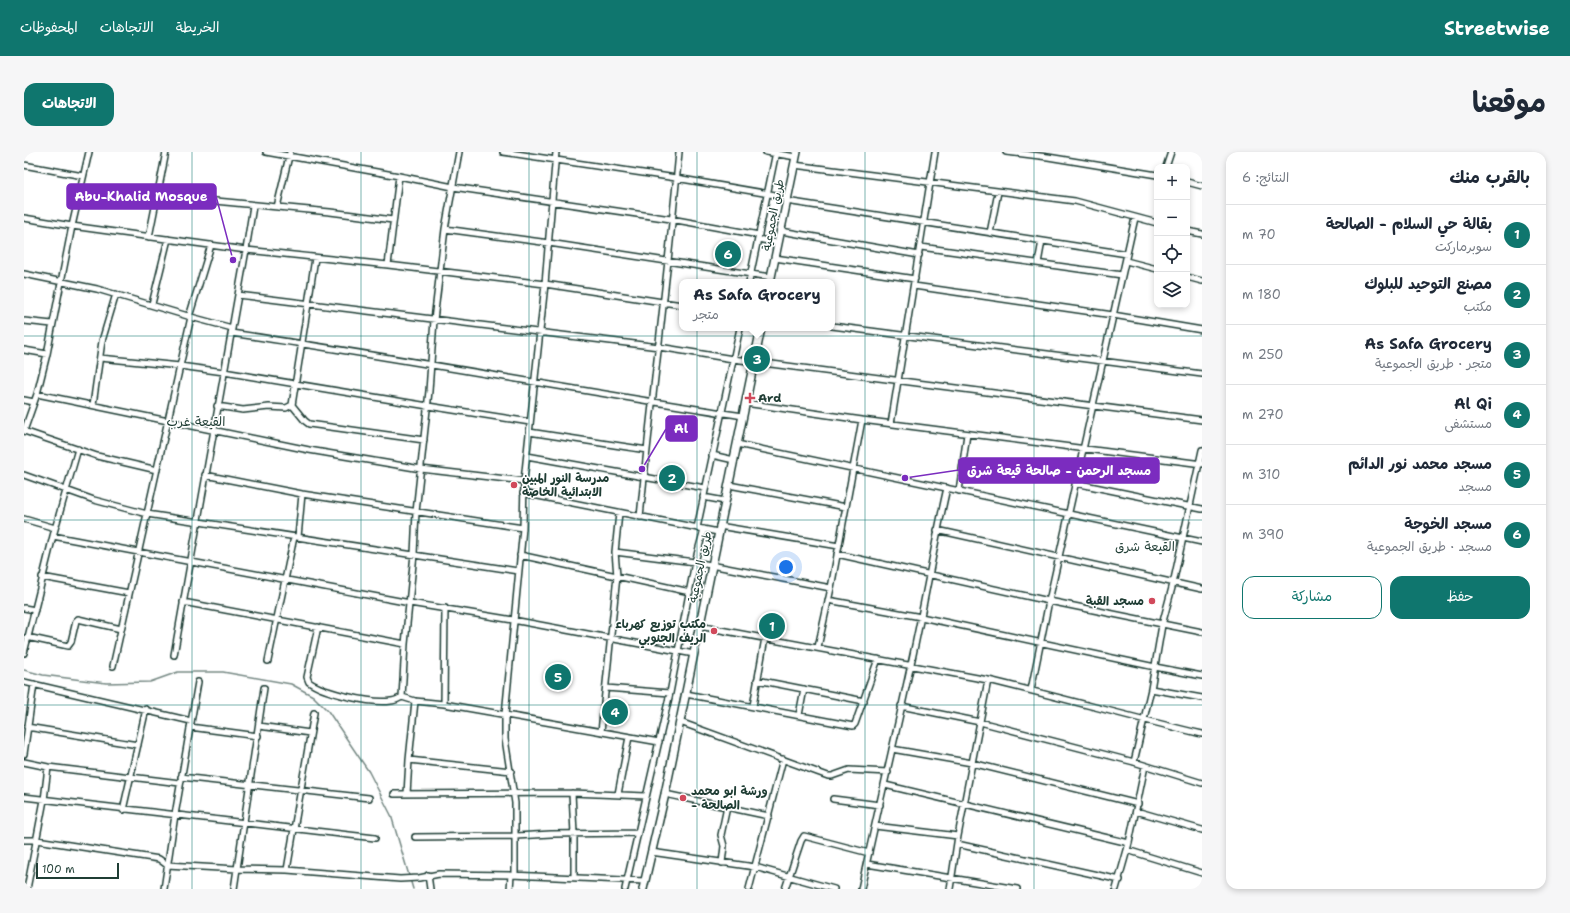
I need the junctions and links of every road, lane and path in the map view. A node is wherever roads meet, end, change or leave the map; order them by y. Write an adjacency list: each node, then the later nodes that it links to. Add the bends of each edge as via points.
1 (89, 152): 21 (street)
2 (166, 152): 31 (street)
3 (266, 152): 13 (street)
4 (458, 152): 27 (street)
5 (503, 152): 16 (street)
6 (556, 152): 16 (street)
7 (679, 152): 23 (street)
8 (766, 152): 12 (street)
9 (935, 152): 24 (street)
10 (1006, 152): 15 (street)
11 (1171, 152): 17 (street)
12 (776, 153): 14 (street); 30 (street)
13 (290, 154): 22 (street); 35 (street)
14 (797, 154): 19 (main road, طريق الجموعية)
15 (1048, 155): 20 (street)
16 (555, 160): 23 (street); 33 (street)
17 (1167, 164)
18 (24, 165): 21 (street)
19 (794, 165): 24 (street); 32 (main road, طريق الجموعية)
20 (1154, 174)
21 (83, 176): 28 (street)
22 (399, 176): 27 (street); 39 (street)
23 (676, 178): 30 (street); 38 (street)
24 (931, 182): 29 (street); 41 (street)
25 (1190, 183): 26 (street)
26 (1202, 186)
27 (453, 187): 33 (street); 43 (street)
28 (80, 188): 31 (street); 42 (street)
29 (998, 192): 37 (street, via 1075,201); 46 (street)
30 (768, 193): 32 (street); 49 (street)
31 (157, 197): 34 (street); 48 (street)
32 (787, 199): 41 (street); 44 (main road, طريق الجموعية)
33 (552, 202): 38 (street); 52 (street)
34 (252, 206): 35 (street); 56 (street)
35 (277, 207): 39 (street)
36 (24, 218): 42 (street)
37 (1135, 218): 40 (street); 57 (street)
38 (671, 219): 49 (street); 61 (street)
39 (393, 220): 64 (street)
40 (1154, 222)
41 (924, 223): 46 (street); 55 (street)
42 (72, 226): 48 (street); 75 (street)
43 (445, 228): 52 (street); 66 (street)
44 (780, 231): 53 (main road, طريق الجموعية); 58 (street)
45 (1190, 232): 47 (street)
46 (990, 233): 51 (street)
47 (1202, 234)
48 (149, 237): 50 (street)
49 (758, 237): 53 (street); 68 (street)
50 (168, 239): 54 (street); 82 (street)
51 (1042, 241): 57 (street); 63 (street)
52 (549, 242): 61 (street); 77 (street)
53 (778, 243): 60 (main road, طريق الجموعية)
54 (211, 245): 56 (street); 86 (street)
55 (921, 247): 58 (street); 63 (street)
56 (246, 250): 59 (street); 80 (street)
57 (1127, 254): 62 (street)
58 (919, 255): 74 (street)
59 (315, 258): 64 (street); 83 (street)
60 (775, 258): 73 (main road, طريق الجموعية); 74 (street)
61 (668, 261): 68 (street); 81 (street)
62 (1126, 261): 65 (street); 69 (street)
63 (1038, 263): 69 (street)
64 (388, 265): 66 (street)
65 (1154, 268)
66 (440, 272): 77 (street); 87 (street)
67 (24, 274): 75 (street)
68 (751, 274): 71 (street); 72 (street)
69 (1122, 275): 85 (street)
70 (1190, 278): 76 (street)
71 (750, 279)
72 (768, 279)
73 (771, 279)
74 (915, 279): 78 (street)
75 (60, 281): 79 (street); 89 (street)
76 (1202, 281)
77 (545, 284): 81 (street); 95 (street)
78 (914, 286): 85 (street); 96 (street)
79 (116, 294): 82 (street); 101 (street)
80 (238, 295): 83 (street); 91 (street)
81 (664, 303): 84 (street); 98 (street)
82 (152, 304): 86 (street)
83 (308, 304): 87 (street); 97 (street)
84 (679, 305)
85 (1113, 315): 92 (street); 104 (street)
86 (190, 317): 91 (street); 105 (street)
87 (434, 320): 95 (street); 106 (street)
88 (24, 321): 89 (street)
89 (52, 324): 100 (street)
90 (835, 326): 96 (street)
91 (232, 330): 97 (street); 107 (street)
92 (1202, 330)
93 (739, 331): 102 (street)
94 (760, 331): 103 (main road, طريق الجموعية)
95 (540, 333): 98 (street); 110 (street)
96 (905, 336): 104 (street); 109 (street)
97 (302, 343): 106 (street); 111 (street)
98 (659, 347): 102 (street); 115 (street)
99 (24, 350): 100 (street)
100 (47, 354): 112 (street)
101 (100, 358): 105 (street); 117 (street)
102 (734, 359): 103 (street); 122 (street)
103 (754, 361): 109 (street); 116 (main road, طريق الجموعية)
104 (1103, 362): 108 (street); 121 (street)
105 (180, 366): 107 (street); 126 (street)
106 (431, 366): 110 (street); 120 (street)
107 (224, 372): 111 (street); 119 (street)
108 (1202, 374)
109 (898, 380): 121 (street); 128 (street)
110 (535, 382): 115 (street); 127 (street)
111 (296, 384): 118 (street); 120 (street)
112 (37, 394): 114 (street); 117 (street)
113 (24, 400): 114 (street)
114 (34, 402): 130 (street)
115 (652, 403): 122 (street); 136 (street)
116 (745, 403): 123 (main road, طريق الجموعية); 124 (street)
117 (93, 405): 126 (street)
118 (292, 405): 119 (street, via 286,408 243,410); 133 (street, via 309,424)
119 (217, 406): 129 (street)
120 (428, 406): 127 (street); 133 (street)
121 (1092, 406): 125 (street); 137 (street)
122 (721, 413): 123 (street); 139 (street)
123 (743, 416): 134 (main road, طريق الجموعية)
124 (862, 420): 128 (street); 143 (street)
125 (1202, 420)
126 (168, 421): 129 (street); 145 (street)
127 (530, 422): 131 (street)
128 (891, 424): 132 (street)
129 (213, 430): 144 (street); 147 (street)
130 (24, 431): 135 (street)
131 (529, 432): 136 (street); 140 (street)
132 (966, 434): 137 (street); 155 (street)
133 (424, 440): 144 (street)
134 (737, 444): 141 (main road, طريق الجموعية); 143 (street)
135 (78, 449): 145 (street); 154 (street)
136 (647, 450): 148 (street)
137 (1082, 450): 142 (street); 150 (street)
138 (1202, 450): 142 (street)
139 (712, 455): 141 (street); 152 (street)
140 (527, 456): 148 (street); 149 (street)
141 (734, 460): 151 (main road, طريق الجموعية)
142 (1201, 464): 161 (street)
143 (853, 468): 153 (street); 160 (street)
144 (421, 469): 149 (street); 163 (street)
145 (157, 470): 166 (street)
146 (24, 475): 154 (street)
147 (205, 475): 157 (street); 169 (street)
148 (644, 477): 152 (street); 167 (street)
149 (524, 481): 156 (street)
150 (1075, 483): 161 (street); 165 (street)
151 (729, 485): 159 (main road, طريق الجموعية); 160 (street)
152 (705, 488): 158 (street)
153 (947, 488): 155 (street); 175 (street)
154 (66, 491): 166 (street); 170 (street)
155 (959, 491): 165 (street)
156 (523, 493): 164 (street); 171 (street)
157 (302, 494): 163 (street); 177 (street)
158 (703, 497): 159 (street); 172 (street)
159 (725, 501): 174 (main road, طريق الجموعية)
160 (846, 507): 180 (street)
161 (1190, 507): 162 (street); 178 (street)
162 (1202, 509)
163 (416, 512): 171 (street); 183 (street)
164 (619, 513): 167 (street); 182 (street)
165 (1069, 513): 178 (street); 186 (street)
166 (147, 514): 169 (street); 181 (street)
167 (640, 516): 172 (street)
168 (24, 519): 170 (street)
169 (197, 522): 177 (street); 187 (street)
170 (55, 528): 176 (street)
171 (523, 528): 185 (street)
172 (697, 528): 173 (street)
173 (704, 529): 174 (street); 188 (street)
174 (719, 529): 180 (street); 189 (main road, طريق الجموعية)
175 (938, 530): 186 (street); 192 (street)
176 (53, 536): 181 (street); 193 (street)
177 (296, 537): 183 (street); 194 (street)
178 (1183, 537): 179 (street); 195 (street)
179 (1202, 542)
180 (839, 546): 184 (street)
181 (139, 551): 187 (street); 199 (street)
182 (615, 552): 188 (street); 191 (street)
183 (414, 554): 190 (street); 203 (street)
184 (837, 554): 192 (street); 196 (street)
185 (520, 555): 190 (street); 191 (street)
186 (1060, 558): 195 (street); 201 (street)
187 (190, 561): 194 (street); 202 (street)
188 (695, 562): 189 (street); 198 (street)
189 (711, 566): 196 (street); 211 (main road, طريق الجموعية)
190 (518, 571): 209 (street)
191 (617, 576): 198 (street); 217 (street)
192 (928, 576): 201 (street); 207 (street)
193 (42, 577): 199 (street); 206 (street)
194 (285, 579): 203 (street); 208 (street)
195 (1173, 584): 197 (street); 210 (street)
196 (831, 588): 200 (street)
197 (1202, 589)
198 (690, 592): 221 (street)
199 (129, 593): 213 (street)
200 (828, 600): 207 (street); 220 (street)
201 (1049, 601): 210 (street); 218 (street)
202 (183, 602): 208 (street); 224 (street)
203 (410, 603): 205 (street); 219 (street)
204 (24, 608): 206 (street)
205 (445, 608): 209 (street); 247 (street)
206 (35, 610): 215 (street)
207 (921, 617): 218 (street); 227 (street)
208 (277, 619): 212 (street); 226 (street)
209 (513, 620): 217 (street); 252 (street)
210 (1162, 625): 214 (street); 229 (street)
211 (699, 626): 216 (street); 223 (main road, طريق الجموعية)
212 (318, 627): 219 (street); 243 (street, via 307,677 309,682 333,692 365,700 389,702)
213 (121, 628): 215 (street, via 78,619 68,646); 228 (street)
214 (1202, 632)
215 (27, 637): 222 (street)
216 (765, 638): 220 (street); 231 (street)
217 (611, 639): 221 (street); 237 (street)
218 (1040, 642): 229 (street); 240 (street)
219 (405, 644): 243 (street)
220 (818, 647): 225 (street)
221 (678, 651): 223 (street); 241 (street)
222 (24, 653)
223 (694, 654): 242 (main road, طريق الجموعية)
224 (174, 655)
225 (878, 659): 227 (street); 246 (street)
226 (268, 661)
227 (910, 665): 232 (street); 249 (street)
228 (113, 666)
229 (1155, 667): 230 (street); 239 (street)
230 (1202, 676)
231 (757, 680): 238 (street); 248 (street)
232 (988, 680): 240 (street); 258 (street)
233 (24, 682): 235 (street)
234 (198, 682): 256 (street)
235 (34, 684): 250 (street); 254 (street)
236 (264, 688): 259 (street)
237 (606, 688): 241 (street); 262 (street)
238 (804, 689): 246 (street); 253 (street)
239 (1151, 689): 244 (street); 255 (street)
240 (1031, 690): 255 (street)
241 (670, 693): 267 (street)
242 (686, 694): 248 (street); 257 (main road, طريق الجموعية)
243 (402, 697): 245 (street)
244 (1202, 698)
245 (415, 701): 247 (street); 272 (street)
246 (864, 701): 253 (street, via 853,726)
247 (444, 704): 252 (street)
248 (753, 706): 253 (street)
249 (901, 706): 258 (street); 269 (street)
250 (146, 710): 256 (street); 268 (street)
251 (314, 713): 263 (street)
252 (505, 715): 262 (street); 278 (street, via 505,739)
253 (799, 715)
254 (26, 720): 260 (street)
255 (1144, 720): 264 (street); 274 (street)
256 (191, 721): 261 (street)
257 (680, 722): 271 (street); 292 (main road, طريق الجموعية)
258 (980, 722): 274 (street); 275 (street)
259 (259, 726): 263 (street); 265 (street)
260 (28, 727): 268 (street); 270 (street)
261 (190, 727): 265 (street); 281 (street)
262 (601, 732): 266 (street)
263 (310, 733): 286 (street)
264 (1202, 734)
265 (258, 736): 285 (street)
266 (629, 737): 267 (street); 291 (street)
267 (660, 742): 293 (street)
268 (138, 745): 280 (street)
269 (892, 749): 275 (street); 279 (street)
270 (24, 754)
271 (783, 759): 279 (street, via 828,776 854,770); 305 (street)
272 (408, 760): 278 (street); 289 (street)
273 (24, 762): 277 (street)
274 (1134, 762): 276 (street)
275 (972, 763): 298 (street); 299 (street)
276 (1145, 766): 283 (street); 299 (street)
277 (48, 767): 280 (street); 297 (street)
278 (510, 771): 290 (street)
279 (888, 772): 284 (street)
280 (130, 777): 282 (street); 302 (street)
281 (181, 777): 282 (street); 285 (street)
282 (180, 783): 304 (street)
283 (1202, 783)
284 (885, 784): 298 (street); 300 (street)
285 (250, 785): 286 (street); 306 (street)
286 (301, 790): 295 (street); 308 (street)
287 (572, 793): 290 (street); 291 (street); 311 (street)
288 (394, 794): 289 (street)
289 (407, 794): 290 (street)
290 (514, 794): 313 (street)
291 (618, 794): 293 (street)
292 (665, 794): 301 (street); 321 (main road, طريق الجموعية)
293 (646, 796): 310 (street)
294 (24, 797): 297 (street)
295 (369, 798)
296 (833, 799): 300 (street)
297 (44, 800): 302 (street); 317 (street)
298 (964, 803): 314 (street); 318 (street)
299 (1138, 804): 303 (street)
300 (880, 806): 307 (street)
301 (727, 807): 305 (street); 323 (street, via 721,835 724,846)
302 (123, 810): 304 (street)
303 (1136, 811): 309 (street); 318 (street)
304 (175, 815): 306 (street); 325 (street)
305 (769, 816): 326 (street)
306 (244, 824): 308 (street); 327 (street)
307 (875, 826): 314 (street); 322 (street)
308 (294, 829): 315 (street); 328 (street)
309 (1202, 830)
310 (638, 833): 311 (street); 335 (street)
311 (574, 834): 313 (street); 333 (street)
312 (415, 836): 313 (street)
313 (516, 836): 331 (street)
314 (958, 836): 319 (street)
315 (375, 838)
316 (24, 840): 317 (street)
317 (37, 840): 325 (street, via 159,859); 338 (street)
318 (1129, 843): 320 (street)
319 (957, 844): 334 (street); 336 (street)
320 (1127, 850): 329 (street); 336 (street)
321 (652, 852): 323 (street); 337 (main road, طريق الجموعية)
322 (869, 853): 324 (street); 332 (street, via 804,836)
323 (722, 863): 326 (street)
324 (867, 864): 334 (street); 348 (street)
325 (167, 865): 327 (street); 339 (street)
326 (755, 867): 332 (street); 345 (street)
327 (237, 869): 328 (street); 340 (street)
328 (287, 870): 330 (street, via 400,879)
329 (1202, 872)
330 (428, 875): 331 (street); 341 (street)
331 (513, 875): 333 (street); 342 (street)
332 (790, 876): 346 (street); 347 (street)
333 (574, 877): 335 (street)
334 (952, 878): 349 (street); 350 (street)
335 (627, 880): 337 (street); 343 (street)
336 (1120, 880): 351 (street)
337 (645, 881): 344 (main road, طريق الجموعية)
338 (27, 889)
339 (164, 889)
340 (234, 889)
341 (430, 889)
342 (510, 889)
343 (626, 889)
344 (643, 889)
345 (749, 889)
346 (786, 889)
347 (834, 889)
348 (862, 889)
349 (950, 889)
350 (1017, 889)
351 (1116, 889)

